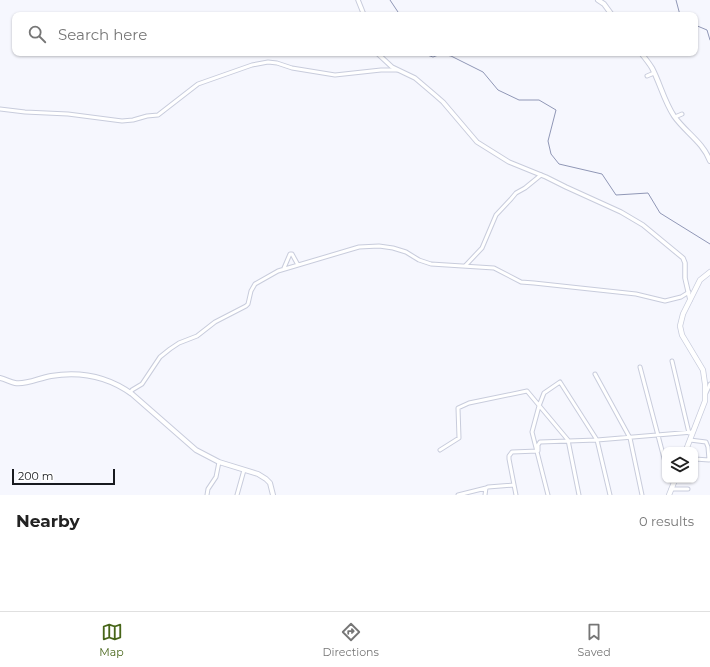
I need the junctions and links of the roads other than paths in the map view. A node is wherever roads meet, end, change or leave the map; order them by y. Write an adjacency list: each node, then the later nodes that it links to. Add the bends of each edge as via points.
1 (358, 0): 3 (street)
2 (598, 0): 4 (main road)
3 (363, 12)
4 (610, 12)
5 (380, 56): 8 (street)
6 (643, 56): 10 (main road)
7 (351, 67): 9 (street)
8 (396, 70): 9 (street); 18 (street, via 415,78 443,102 477,142 509,162)
9 (353, 72): 13 (street, via 335,75 277,63 252,65 198,84 158,115 133,120)
10 (654, 73): 11 (street); 16 (main road)
11 (647, 76)
12 (0, 109): 13 (street)
13 (15, 111): 15 (street)
14 (682, 114): 16 (street)
15 (15, 116)
16 (675, 118): 17 (main road, via 707,152)
17 (710, 161)
18 (541, 175): 20 (street, via 516,193 496,214 482,248); 23 (street, via 632,218 670,246 684,260)
19 (298, 265): 20 (street, via 359,247 379,246 401,250 431,264); 21 (street); 21 (street, via 290,254)
20 (465, 266): 23 (street, via 494,268 521,282 636,294 665,301)
21 (284, 268): 30 (street, via 255,284 246,306 215,322 197,336 168,350 160,357 142,384)
22 (710, 272): 24 (main road, via 700,280)
23 (689, 292): 24 (street)
24 (690, 300): 31 (main road, via 680,326 682,336 703,370)
25 (672, 361): 33 (street)
26 (640, 367): 34 (street)
27 (595, 374): 35 (street)
28 (0, 378): 30 (main road, via 16,383 59,375 89,375)
29 (710, 384): 31 (street)
30 (130, 393): 44 (main road, via 194,449)
31 (706, 394): 33 (main road)
32 (539, 406): 36 (street); 37 (street, via 544,392 560,382); 40 (street, via 527,391 469,403 458,408 459,438); 41 (street, via 532,432)
33 (691, 433): 34 (street); 38 (main road)
34 (658, 436): 35 (street); 42 (street)
35 (630, 438): 37 (street); 61 (street)
36 (568, 440): 37 (street); 41 (street, via 540,442); 59 (street)
37 (597, 440): 60 (street)
38 (690, 440): 39 (main road); 43 (street, via 706,442 708,460)
39 (687, 447)
40 (440, 450)
41 (538, 451): 48 (street, via 512,452 509,456); 58 (street)
42 (662, 451)
43 (698, 459)
44 (219, 462): 45 (main road); 53 (street)
45 (244, 470): 52 (main road, via 266,479 270,483); 54 (street)
46 (671, 483): 50 (street)
47 (674, 483): 50 (main road)
48 (514, 485): 49 (street); 57 (street)
49 (486, 488): 55 (street); 56 (street)
50 (672, 488): 51 (street); 62 (main road)
51 (688, 489)
52 (272, 494)
53 (208, 495)
54 (237, 495)
55 (458, 495)
56 (485, 495)
57 (516, 495)
58 (548, 495)
59 (579, 495)
60 (610, 495)
61 (642, 495)
62 (669, 495)

